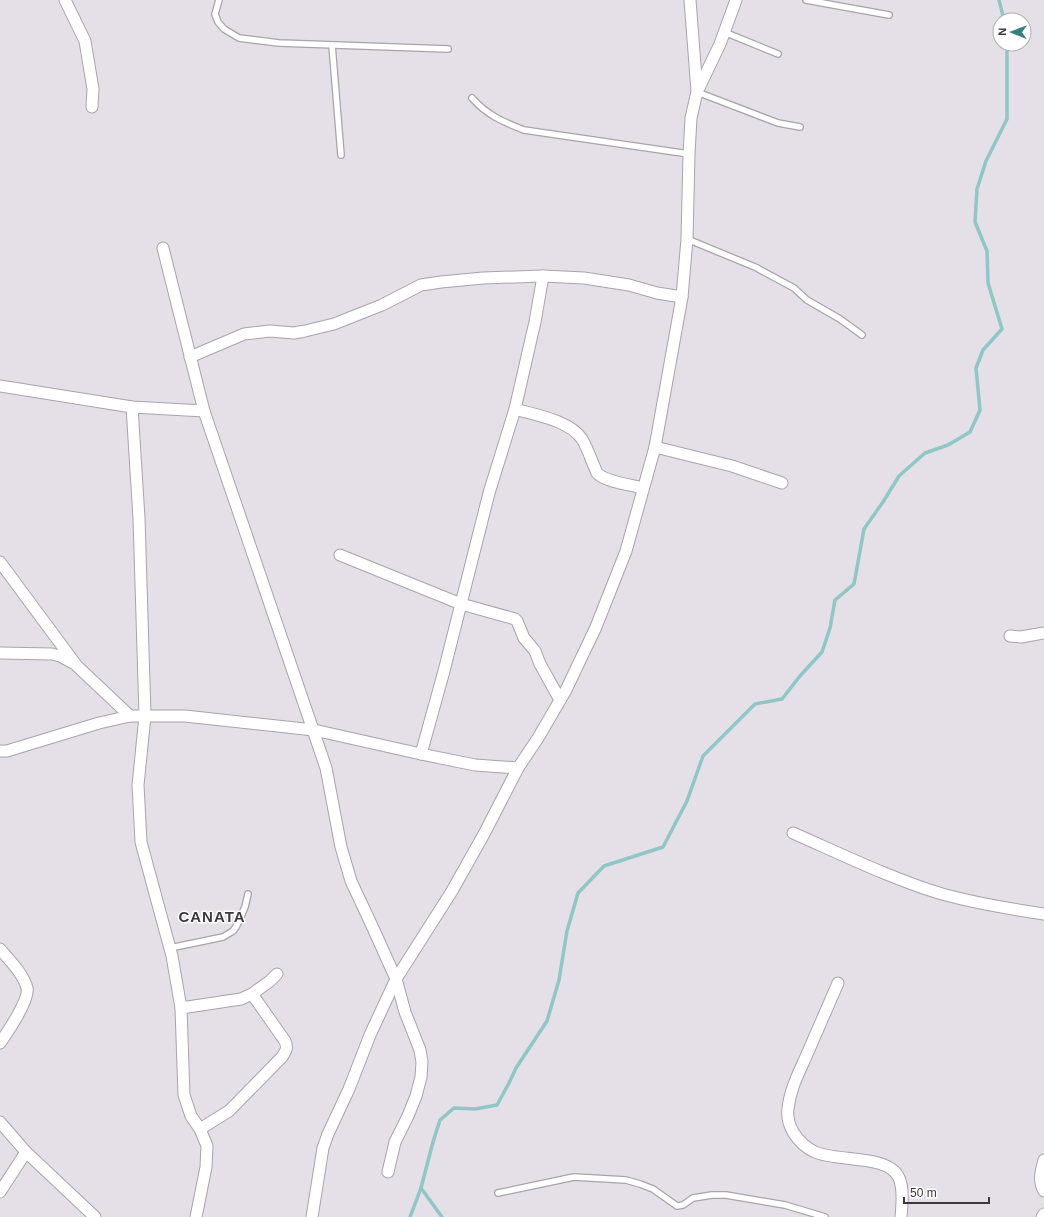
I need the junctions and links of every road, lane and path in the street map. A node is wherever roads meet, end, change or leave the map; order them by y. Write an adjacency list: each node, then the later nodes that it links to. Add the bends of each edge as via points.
1 (65, 0): 13 (street, via 85,41 93,89)
2 (219, 0): 8 (lane, via 215,14 218,22 239,38)
3 (690, 0): 11 (street)
4 (736, 0): 7 (street)
5 (806, 0): 6 (lane)
6 (889, 15)
7 (724, 32): 10 (lane); 11 (street)
8 (332, 45): 9 (lane); 16 (lane)
9 (448, 49)
10 (778, 54)
11 (697, 92): 14 (lane, via 778,123); 15 (street, via 691,118)
12 (472, 98): 15 (lane, via 481,108 504,123 524,130)
13 (92, 107)
14 (800, 127)
15 (689, 154): 17 (street)
16 (341, 155)
17 (687, 239): 20 (street); 21 (lane, via 755,267 794,288)
18 (164, 248): 22 (street)
19 (543, 276): 20 (street, via 584,278); 22 (street, via 483,278 421,285 382,305 334,324 294,333 270,331 244,334); 25 (street)
20 (682, 297): 27 (street)
21 (862, 335)
22 (190, 358): 26 (street)
23 (0, 386): 24 (street)
24 (132, 407): 26 (street); 39 (street, via 139,518)
25 (515, 409): 29 (street, via 572,428 581,439 600,476); 32 (street, via 489,493)
26 (204, 411): 40 (street)
27 (655, 447): 28 (street, via 732,466); 29 (street)
28 (782, 483)
29 (643, 488): 37 (street, via 626,551 596,627)
30 (340, 555): 32 (street)
31 (0, 562): 36 (street)
32 (461, 604): 37 (street, via 515,619); 42 (street)
33 (1044, 633): 34 (street)
34 (1010, 636)
35 (0, 653): 36 (street, via 52,654)
36 (77, 666): 38 (street)
37 (560, 700): 43 (street)
38 (130, 716): 39 (street); 41 (street, via 7,751)
39 (145, 716): 40 (street, via 185,716); 47 (street, via 138,784 141,842)
40 (314, 730): 42 (street); 50 (street, via 326,768 341,847 351,881)
41 (0, 750)
42 (421, 754): 43 (street, via 475,765)
43 (518, 768): 50 (street, via 452,891)
44 (792, 833): 46 (street, via 892,876 942,894)
45 (248, 894): 47 (lane, via 233,931 223,937)
46 (1044, 914)
47 (170, 948): 53 (street)
48 (0, 949): 54 (street, via 22,977 27,989 26,997)
49 (277, 974): 52 (street)
50 (396, 979): 59 (street, via 422,1062 416,1096 395,1142); 66 (street, via 323,1148)
51 (838, 983): 68 (street, via 791,1089 788,1110 790,1126 797,1140 814,1152 825,1156 875,1162 892,1169 899,1178)
52 (252, 994): 53 (street, via 241,999); 56 (street, via 285,1041 287,1049 229,1110)
53 (180, 1008): 56 (street, via 184,1095 191,1116)
54 (0, 1043)
55 (0, 1122): 57 (street)
56 (200, 1129): 65 (street, via 207,1146 206,1166)
57 (26, 1152): 61 (street); 64 (street)
58 (1044, 1160): 60 (street, via 1040,1177)
59 (388, 1172)
60 (1044, 1191)
61 (0, 1192)
62 (498, 1193): 67 (lane, via 574,1177 620,1180 653,1189 677,1206 693,1198 726,1195 785,1206)
63 (1044, 1214): 69 (street)
64 (95, 1217)
65 (196, 1217)
66 (312, 1217)
67 (825, 1217)
68 (901, 1217)
69 (1042, 1217)

